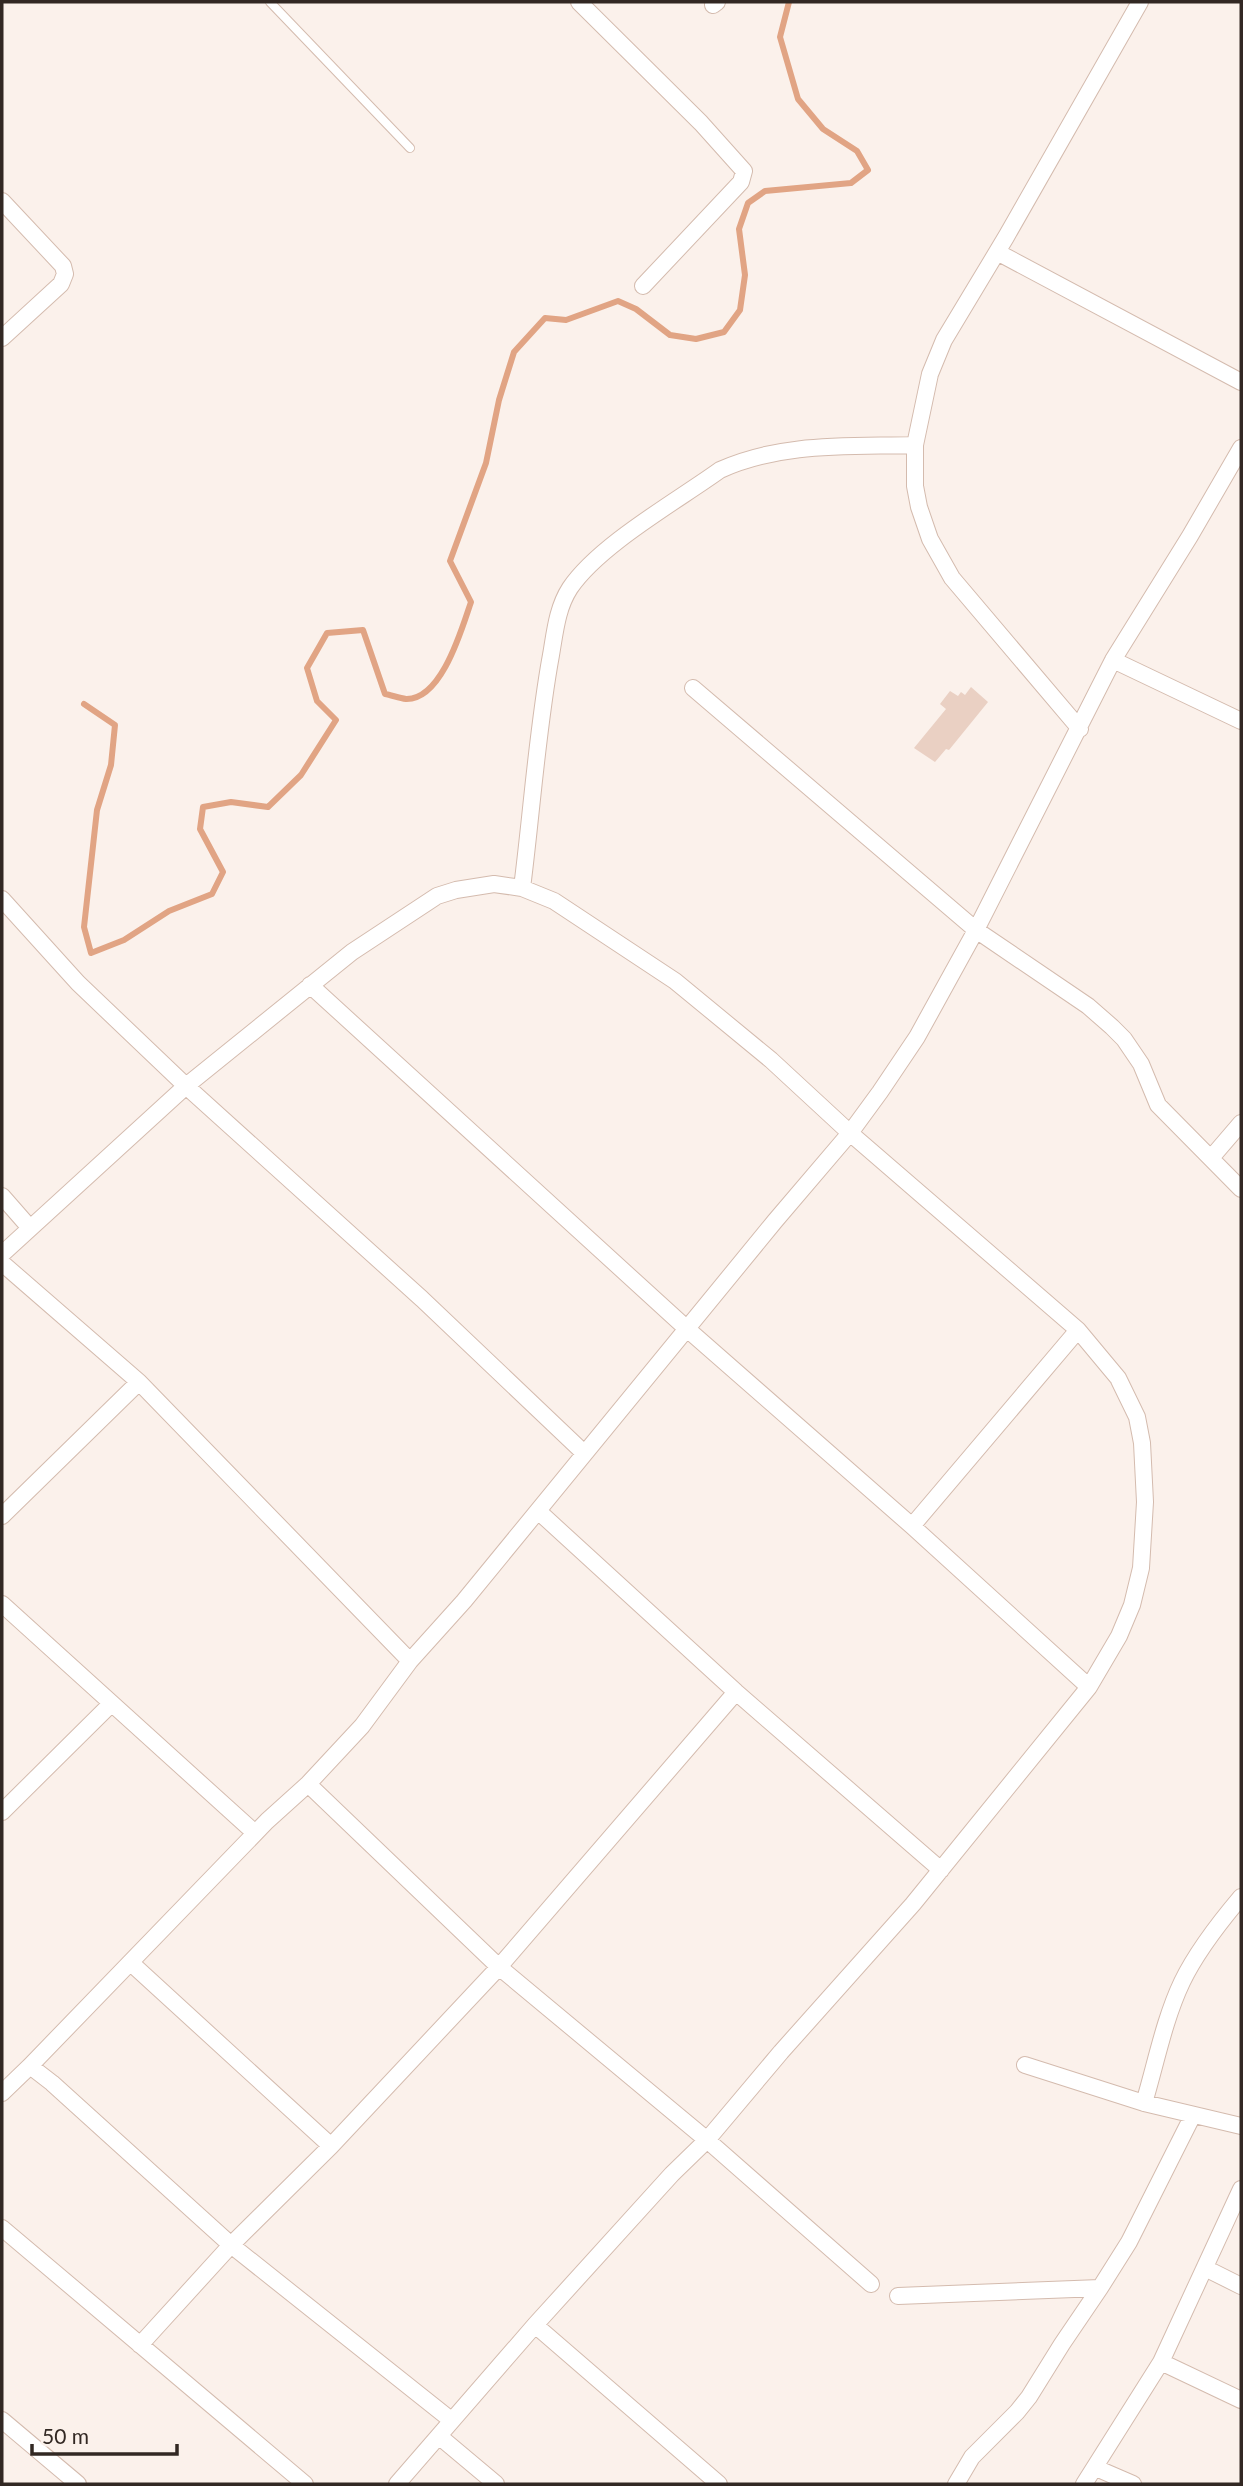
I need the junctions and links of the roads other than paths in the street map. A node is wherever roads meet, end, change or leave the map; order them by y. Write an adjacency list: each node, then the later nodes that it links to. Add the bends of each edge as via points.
1 (270, 2): 4 (lane)
2 (579, 2): 7 (street, via 744,171 741,182)
3 (1140, 2): 6 (street)
4 (410, 148)
5 (2, 201): 8 (street, via 65,274 61,284)
6 (997, 252): 9 (street); 10 (street, via 944,340 930,374)
7 (643, 286)
8 (2, 338)
9 (1241, 382)
10 (915, 445): 15 (street, via 919,507 930,539 952,578); 16 (street, via 801,448 740,461 612,545 586,569 571,587 558,618)
11 (1241, 448): 12 (street)
12 (1113, 660): 14 (street); 15 (street)
13 (692, 688): 18 (street)
14 (1241, 721)
15 (1080, 729): 18 (street)
16 (522, 888): 19 (street, via 494,884 437,896); 22 (street, via 554,901 675,981)
17 (2, 900): 20 (street, via 78,983)
18 (976, 930): 22 (street, via 917,1037); 23 (street, via 1112,1027 1141,1064 1158,1105)
19 (310, 985): 20 (street); 29 (street)
20 (186, 1086): 26 (street); 32 (street, via 422,1298)
21 (1241, 1123): 23 (street)
22 (850, 1133): 29 (street); 30 (street)
23 (1211, 1158): 24 (street)
24 (1241, 1188)
25 (2, 1196): 26 (street)
26 (30, 1228): 27 (street)
27 (2, 1254)
28 (2, 1263): 31 (street)
29 (687, 1328): 32 (street); 35 (street)
30 (1079, 1331): 35 (street); 38 (street, via 1118,1378 1137,1417 1145,1502 1141,1568 1132,1605)
31 (139, 1381): 34 (street); 37 (street)
32 (584, 1453): 33 (street)
33 (538, 1511): 37 (street); 39 (street)
34 (2, 1516)
35 (912, 1526): 38 (street)
36 (2, 1604): 40 (street)
37 (410, 1661): 41 (street, via 362,1726)
38 (1089, 1687): 44 (street)
39 (736, 1692): 44 (street); 47 (street)
40 (111, 1704): 42 (street); 43 (street)
41 (308, 1784): 43 (street); 47 (street)
42 (2, 1812)
43 (255, 1833): 46 (street)
44 (941, 1870): 54 (street)
45 (1241, 1897): 51 (street, via 1182,1982)
46 (131, 1963): 49 (street); 55 (street)
47 (499, 1968): 54 (street); 55 (street)
48 (1025, 2064): 51 (street)
49 (30, 2066): 50 (street); 58 (street)
50 (2, 2093)
51 (1144, 2103): 52 (street)
52 (1193, 2115): 53 (street); 62 (street, via 1129,2242)
53 (1241, 2126)
54 (707, 2140): 60 (street); 64 (street)
55 (331, 2146): 58 (street)
56 (1241, 2189): 59 (street)
57 (2, 2228): 65 (street)
58 (231, 2245): 65 (street); 69 (street)
59 (1205, 2268): 61 (street); 66 (street)
60 (871, 2284)
61 (1241, 2286)
62 (1100, 2288): 63 (street); 77 (street, via 1029,2397 972,2457)
63 (898, 2296)
64 (535, 2325): 69 (street); 76 (street)
65 (140, 2345): 73 (street)
66 (1161, 2362): 67 (street); 71 (street)
67 (1241, 2400)
68 (2, 2420): 72 (street)
69 (451, 2420): 70 (street)
70 (440, 2437): 74 (street); 75 (street)
71 (1096, 2468): 78 (street); 79 (street)
72 (78, 2484)
73 (304, 2484)
74 (397, 2484)
75 (496, 2484)
76 (719, 2484)
77 (956, 2484)
78 (1084, 2484)
79 (1133, 2484)

